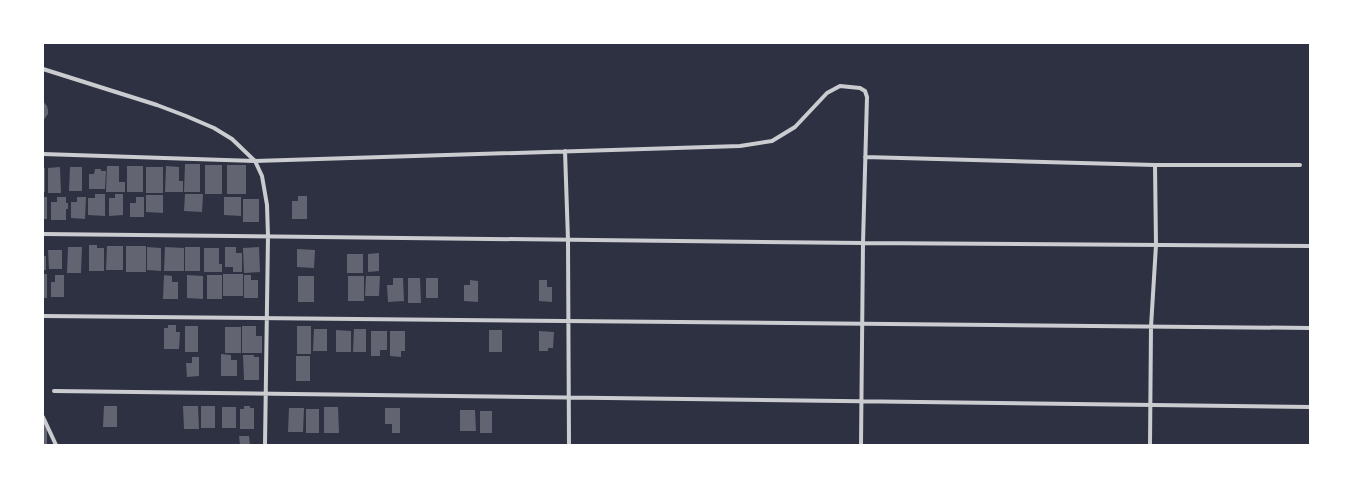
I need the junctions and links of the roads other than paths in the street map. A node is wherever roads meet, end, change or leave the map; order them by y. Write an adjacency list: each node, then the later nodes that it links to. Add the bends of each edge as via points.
1 (43, 70): 5 (street, via 157,105 214,128 232,139)
2 (565, 151): 4 (street, via 740,146 772,141 795,128 826,93 840,86 865,91); 5 (street); 10 (street)
3 (43, 154): 5 (street)
4 (865, 157): 6 (street); 11 (street)
5 (255, 161): 9 (street, via 262,176 267,204)
6 (1155, 165): 7 (street); 12 (street)
7 (1300, 165)
8 (43, 234): 9 (street)
9 (268, 236): 10 (street); 15 (street)
10 (568, 240): 11 (street); 16 (street)
11 (863, 243): 12 (street); 17 (street)
12 (1156, 245): 13 (street); 18 (street)
13 (1310, 246)
14 (43, 316): 15 (street)
15 (267, 318): 16 (street); 21 (street)
16 (568, 321): 17 (street); 22 (street)
17 (862, 324): 18 (street); 23 (street)
18 (1151, 327): 19 (street); 24 (street)
19 (1310, 328)
20 (54, 391): 21 (street)
21 (265, 394): 22 (street); 28 (street)
22 (569, 398): 23 (street); 29 (street)
23 (862, 402): 24 (street); 30 (street)
24 (1150, 405): 25 (street); 31 (street)
25 (1310, 407)
26 (43, 417): 27 (street)
27 (56, 445)
28 (265, 445)
29 (569, 445)
30 (861, 445)
31 (1150, 445)

